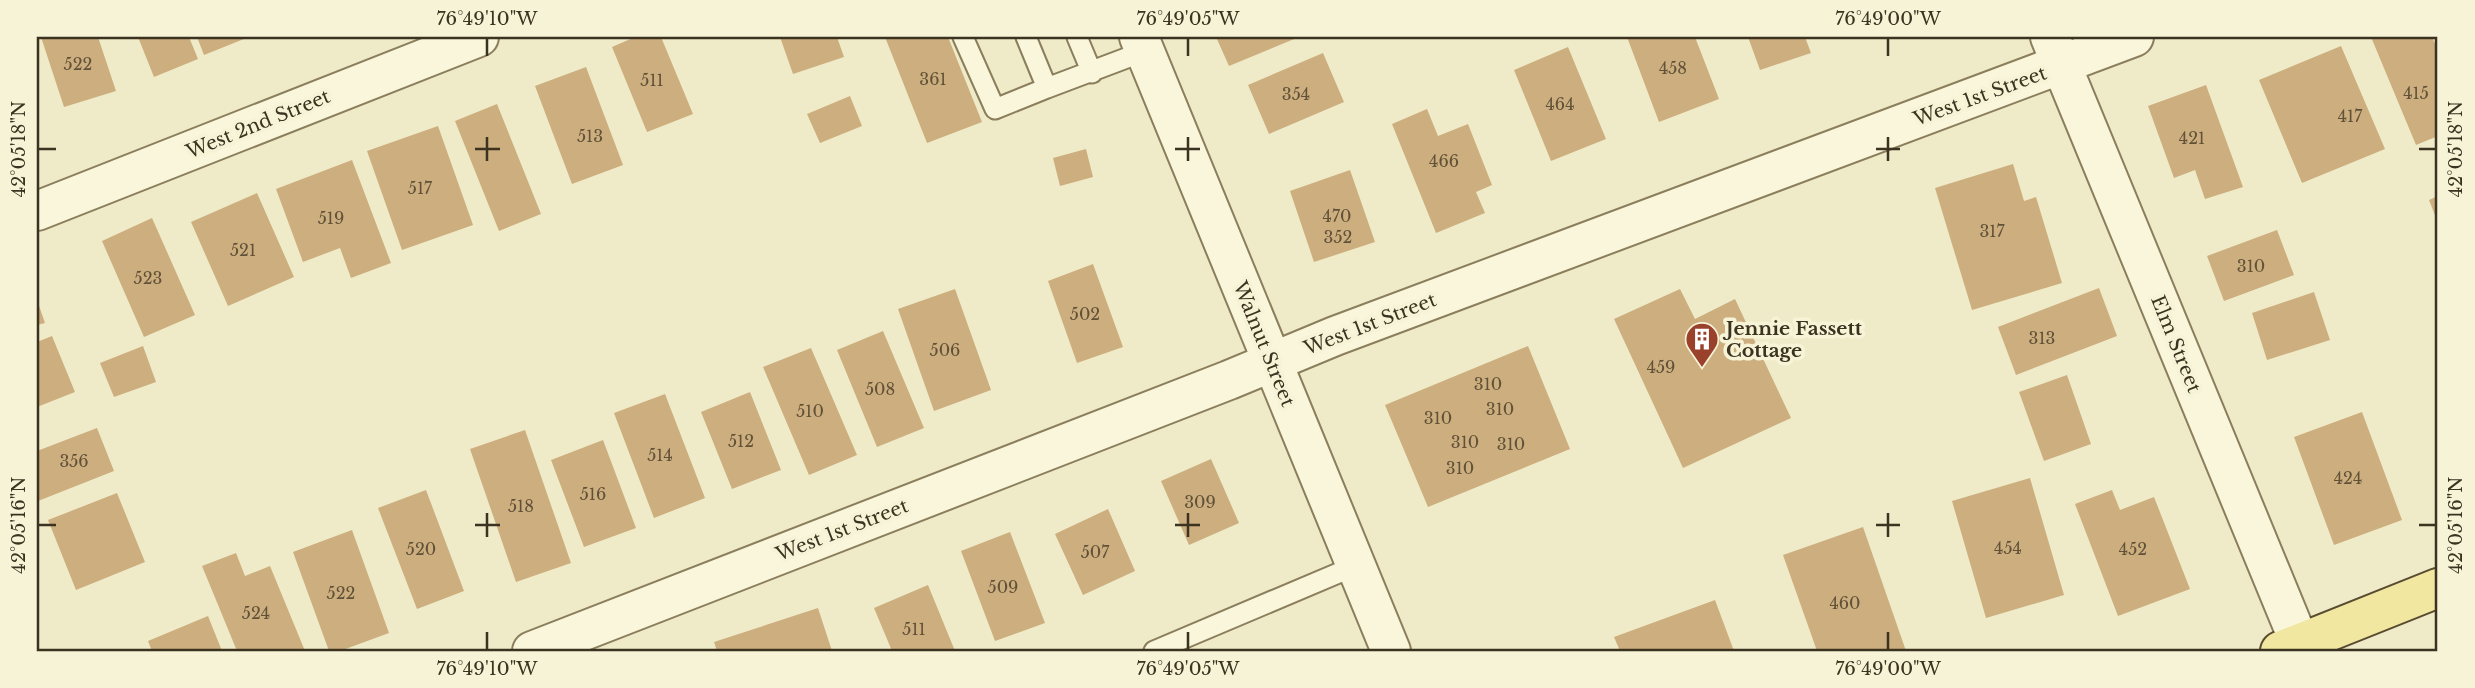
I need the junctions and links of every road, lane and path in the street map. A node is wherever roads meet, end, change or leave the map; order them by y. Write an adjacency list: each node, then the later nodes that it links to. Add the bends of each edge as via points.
1 (479, 37): 10 (street, West 2nd Street)
2 (962, 37): 9 (lane, via 995,109)
3 (1026, 37): 9 (lane)
4 (1077, 37): 8 (lane)
5 (2134, 37): 7 (street, West 1st Street)
6 (1142, 44): 8 (lane); 11 (street, Walnut Street)
7 (2056, 51): 11 (street, West 1st Street); 14 (street, Elm Street)
8 (1091, 73): 9 (lane)
9 (1047, 89)
10 (37, 211)
11 (1270, 363): 12 (street, Walnut Street); 15 (street, West 1st Street)
12 (1355, 566): 16 (lane); 17 (street, Walnut Street)
13 (2438, 588): 14 (main road)
14 (2294, 649)
15 (532, 651)
16 (1154, 651)
17 (1391, 651)

